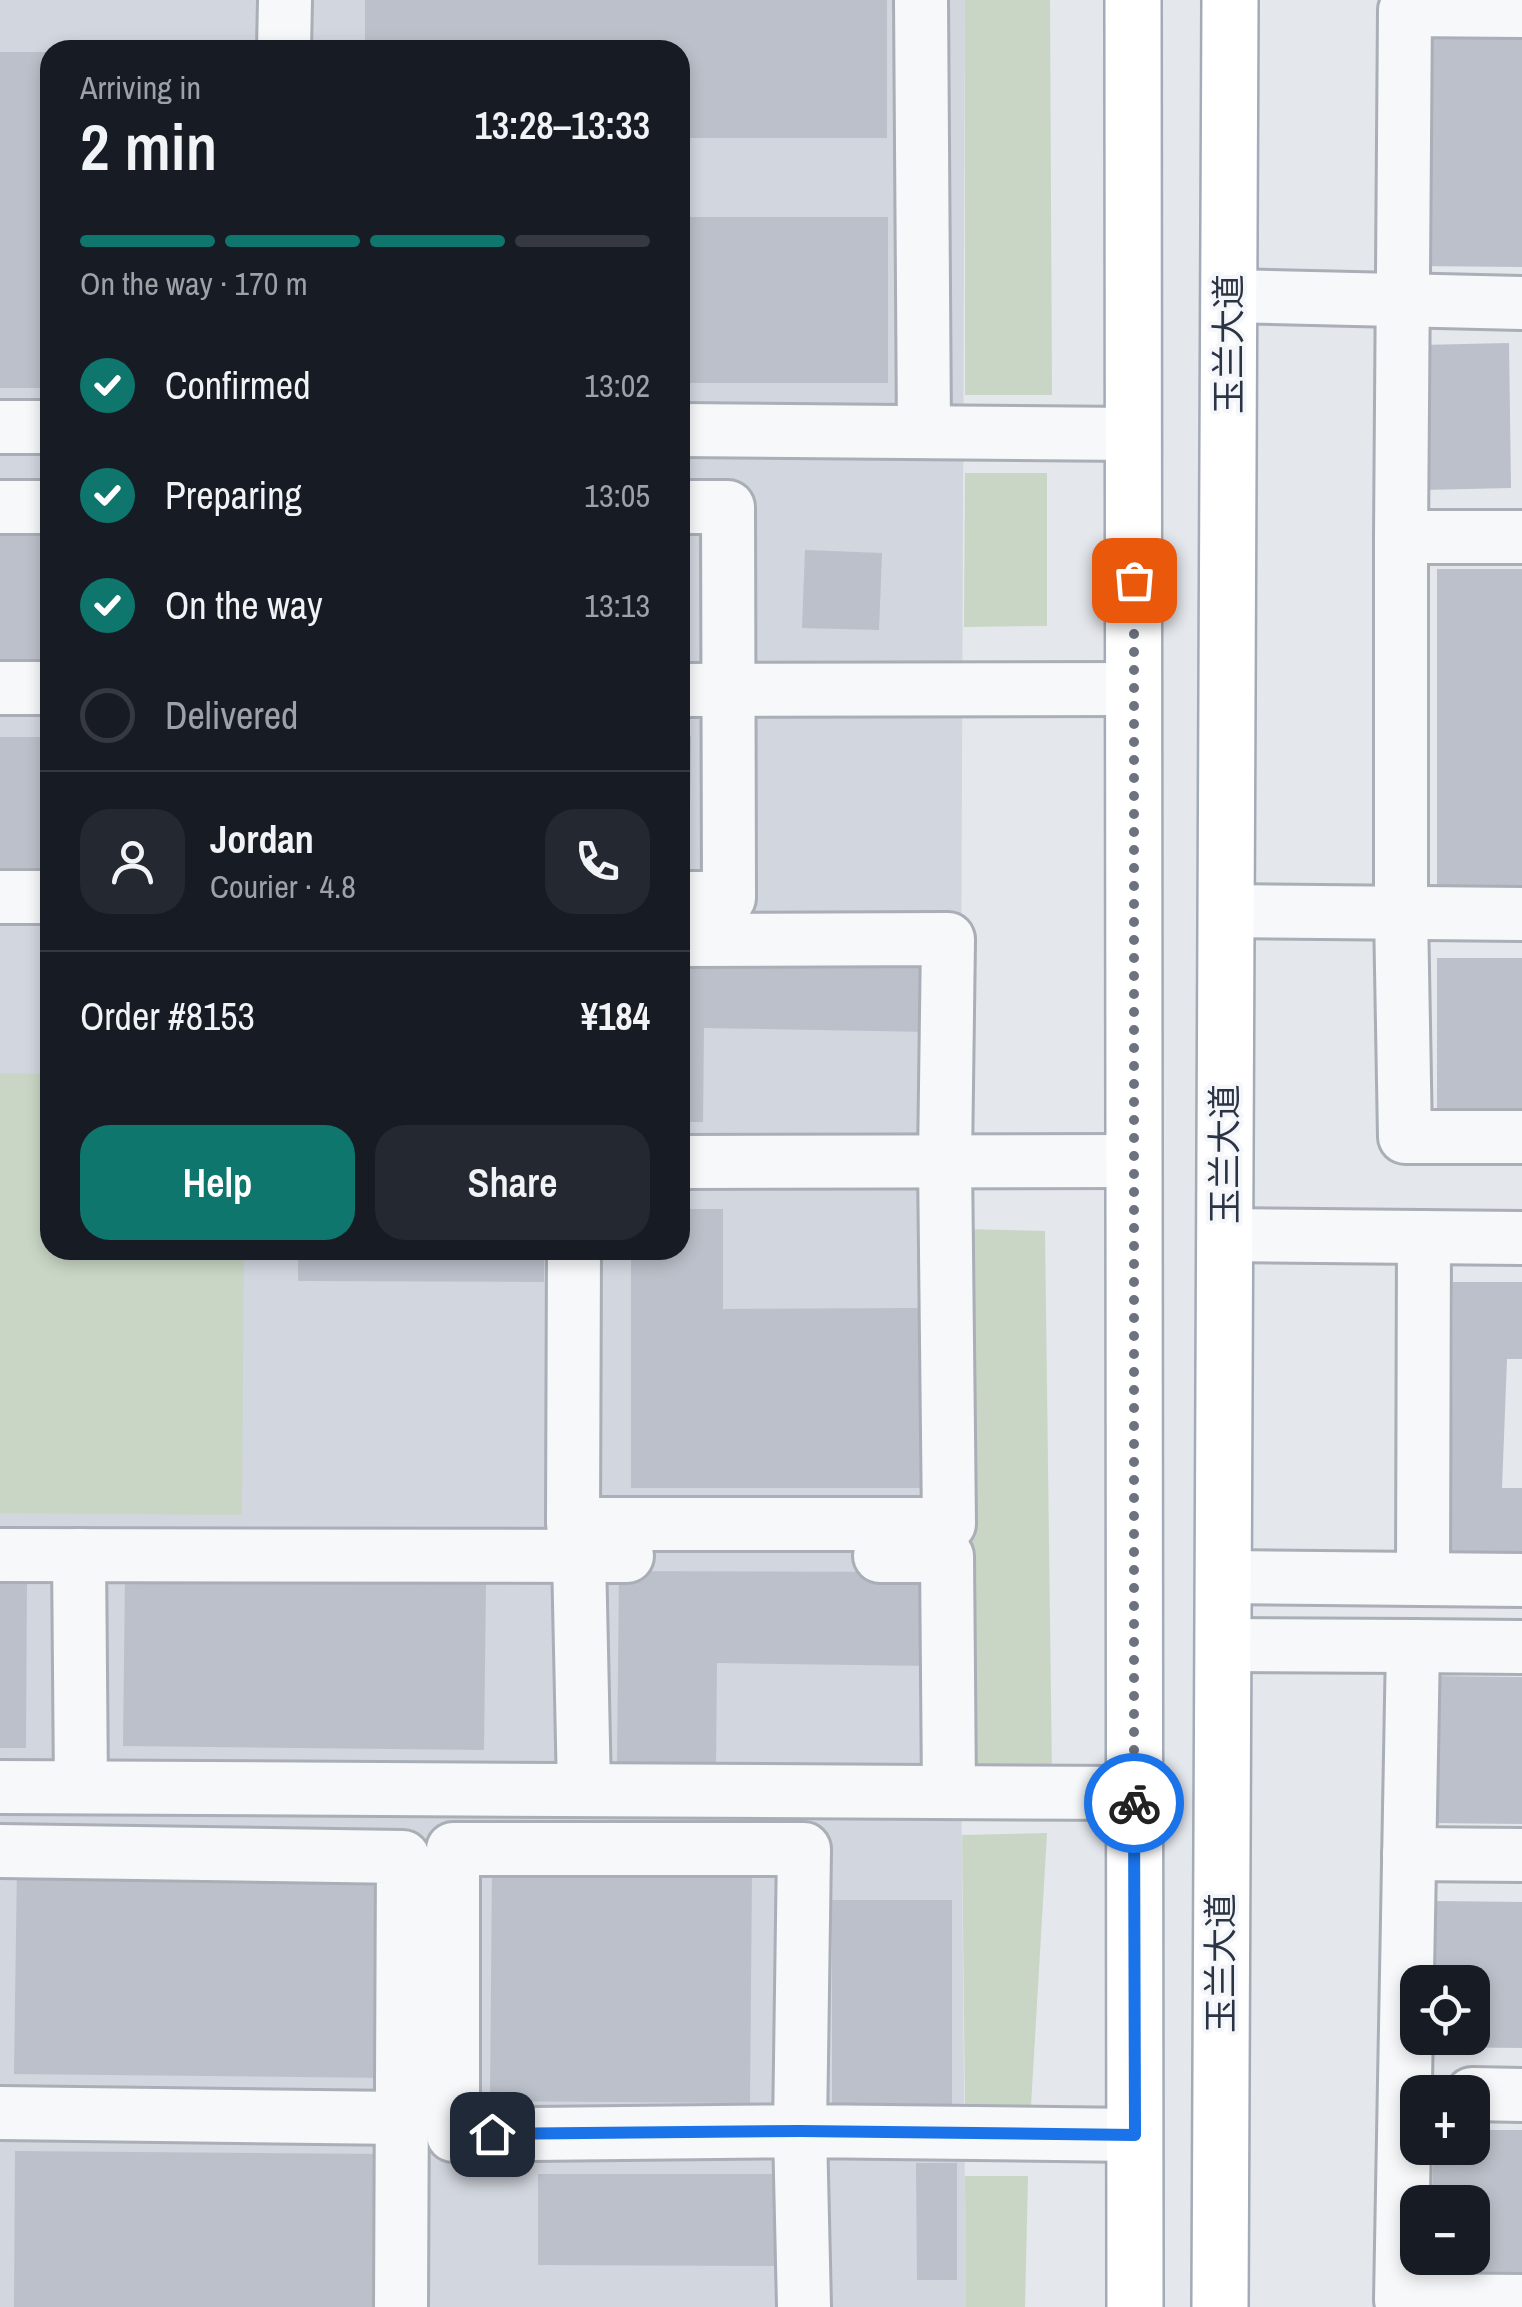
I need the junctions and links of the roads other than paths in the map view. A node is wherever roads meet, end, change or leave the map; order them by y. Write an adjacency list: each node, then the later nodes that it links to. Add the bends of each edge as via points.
1 (284, 0): 6 (lane)
2 (920, 0): 13 (lane)
3 (1133, 0): 14 (main road)
4 (1230, 0): 7 (main road, 玉兰大道)
5 (1522, 11): 8 (lane, via 1405,10)
6 (284, 40)
7 (1229, 296): 8 (lane); 27 (main road, 玉兰大道)
8 (1403, 302): 9 (lane); 18 (lane)
9 (1522, 303)
10 (0, 426): 11 (lane)
11 (40, 426)
12 (690, 430): 13 (lane)
13 (924, 432): 14 (lane)
14 (1134, 434): 22 (main road)
15 (0, 507): 16 (lane)
16 (40, 507)
17 (690, 508): 23 (lane, via 728,508)
18 (1401, 537): 19 (lane); 28 (lane)
19 (1522, 538)
20 (0, 688): 21 (lane)
21 (40, 688)
22 (1134, 688): 23 (lane); 33 (main road)
23 (704, 690): 26 (lane, via 729,898)
24 (0, 897): 25 (lane)
25 (40, 897)
26 (690, 898)
27 (1226, 911): 28 (lane); 35 (main road, 玉兰大道)
28 (1400, 913): 29 (lane); 31 (lane, via 1405,1137)
29 (1522, 914)
30 (690, 940): 32 (lane, via 948,939)
31 (1522, 1138)
32 (945, 1160): 33 (lane); 34 (lane); 38 (lane, via 949,1524 573,1524)
33 (1134, 1160): 52 (main road)
34 (690, 1162)
35 (1225, 1235): 36 (lane); 42 (main road, 玉兰大道)
36 (1424, 1237): 37 (lane); 43 (lane)
37 (1522, 1238)
38 (574, 1260)
39 (0, 1555): 40 (lane)
40 (79, 1555): 41 (lane); 49 (lane)
41 (579, 1556): 50 (lane); 51 (lane, via 947,1556)
42 (1223, 1576): 43 (lane); 45 (main road, 玉兰大道)
43 (1422, 1578): 44 (lane)
44 (1522, 1580)
45 (1223, 1645): 46 (lane); 68 (main road, 玉兰大道)
46 (1413, 1646): 47 (lane); 54 (lane)
47 (1522, 1647)
48 (0, 1787): 49 (lane)
49 (81, 1788): 50 (lane)
50 (584, 1790): 51 (lane)
51 (948, 1792): 52 (lane)
52 (1134, 1793): 62 (main road)
53 (0, 1850): 60 (lane, via 403,1856)
54 (1409, 1854): 55 (lane); 56 (lane)
55 (1522, 1855)
56 (1411, 2075)
57 (1490, 2094): 58 (lane)
58 (1522, 2094)
59 (0, 2113): 60 (lane)
60 (402, 2118): 65 (lane)
61 (800, 2131): 61 (lane, via 453,2135 453,1849 804,1849); 62 (lane); 66 (lane)
62 (1135, 2135): 67 (main road)
63 (1408, 2165): 64 (lane, via 1401,2300)
64 (1522, 2301)
65 (401, 2307)
66 (804, 2307)
67 (1135, 2307)
68 (1220, 2307)

